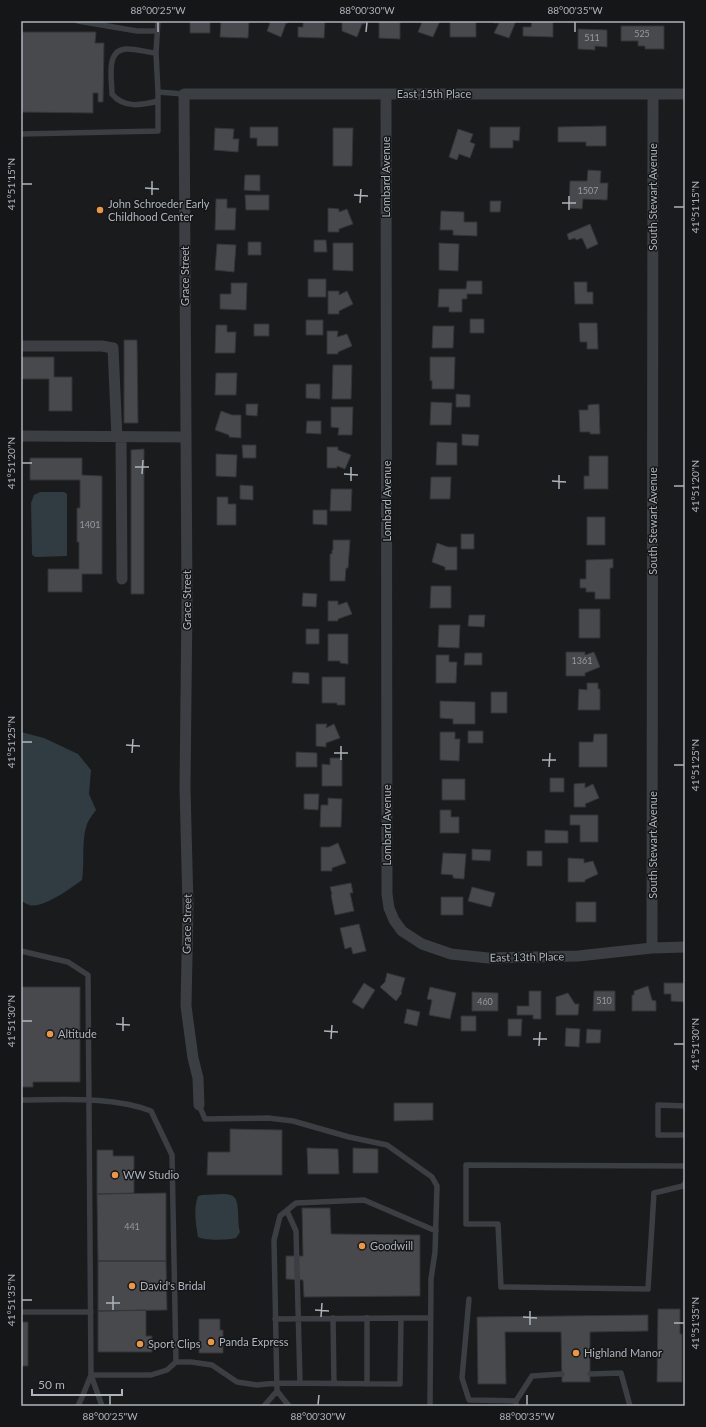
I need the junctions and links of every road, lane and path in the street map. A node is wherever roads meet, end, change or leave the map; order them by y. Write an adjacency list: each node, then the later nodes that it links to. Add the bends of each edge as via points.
1 (78, 21): 3 (lane, via 138,31)
2 (158, 21): 3 (lane)
3 (156, 31): 4 (lane)
4 (156, 53): 5 (lane); 10 (lane, via 126,49 117,52 111,64 112,94 122,102 135,106)
5 (158, 92): 6 (lane); 10 (lane)
6 (184, 94): 7 (street, East 15th Place); 15 (street, Grace Street)
7 (386, 94): 8 (street, East 15th Place); 17 (street, Lombard Avenue)
8 (653, 94): 9 (street, East 15th Place); 19 (street, South Stewart Avenue)
9 (685, 94)
10 (158, 101): 11 (lane, via 158,131)
11 (21, 134)
12 (21, 346): 14 (street, via 113,348)
13 (21, 436): 14 (street)
14 (119, 437): 15 (street); 16 (street)
15 (186, 437): 23 (street, Grace Street, via 186,1006 198,1078)
16 (122, 579)
17 (389, 908): 19 (street, East 13th Place, via 402,931 422,944 451,954 488,958 578,956)
18 (685, 947): 19 (street, East 13th Place)
19 (652, 948)
20 (21, 951): 22 (lane, via 68,962 88,976)
21 (21, 1100): 22 (lane)
22 (90, 1101): 32 (lane); 39 (lane, via 135,1105 150,1112 172,1155)
23 (199, 1104): 29 (lane, via 205,1119 268,1118 294,1121 349,1138 387,1145 432,1177 437,1186)
24 (685, 1106): 25 (lane, via 658,1106 658,1135)
25 (685, 1135)
26 (685, 1166): 27 (lane, via 466,1165 466,1224 498,1224 501,1287 648,1289 654,1193 683,1186)
27 (685, 1183)
28 (287, 1211): 29 (lane, via 296,1202 364,1200); 33 (lane, via 280,1216 274,1240); 34 (lane, via 296,1231)
29 (436, 1231): 38 (lane)
30 (469, 1299): 48 (lane, via 462,1378 469,1400)
31 (21, 1312): 32 (lane)
32 (91, 1312): 42 (lane)
33 (275, 1318): 34 (lane); 43 (lane)
34 (299, 1318): 35 (lane); 44 (lane)
35 (333, 1318): 36 (lane); 45 (lane)
36 (367, 1318): 37 (lane); 46 (lane)
37 (401, 1318): 38 (lane); 46 (lane, via 400,1384)
38 (430, 1318): 53 (lane)
39 (176, 1362): 42 (lane, via 167,1370 151,1375); 43 (lane, via 212,1365 237,1382 257,1385)
40 (562, 1374): 48 (lane, via 532,1376)
41 (590, 1374): 54 (lane, via 621,1373)
42 (91, 1375): 49 (lane); 50 (lane)
43 (277, 1383): 44 (lane); 47 (lane)
44 (300, 1383): 45 (lane)
45 (334, 1384): 46 (lane)
46 (367, 1384)
47 (277, 1391): 51 (lane); 52 (lane)
48 (516, 1404)
49 (78, 1406)
50 (102, 1406)
51 (264, 1406)
52 (289, 1406)
53 (430, 1406)
54 (630, 1406)

